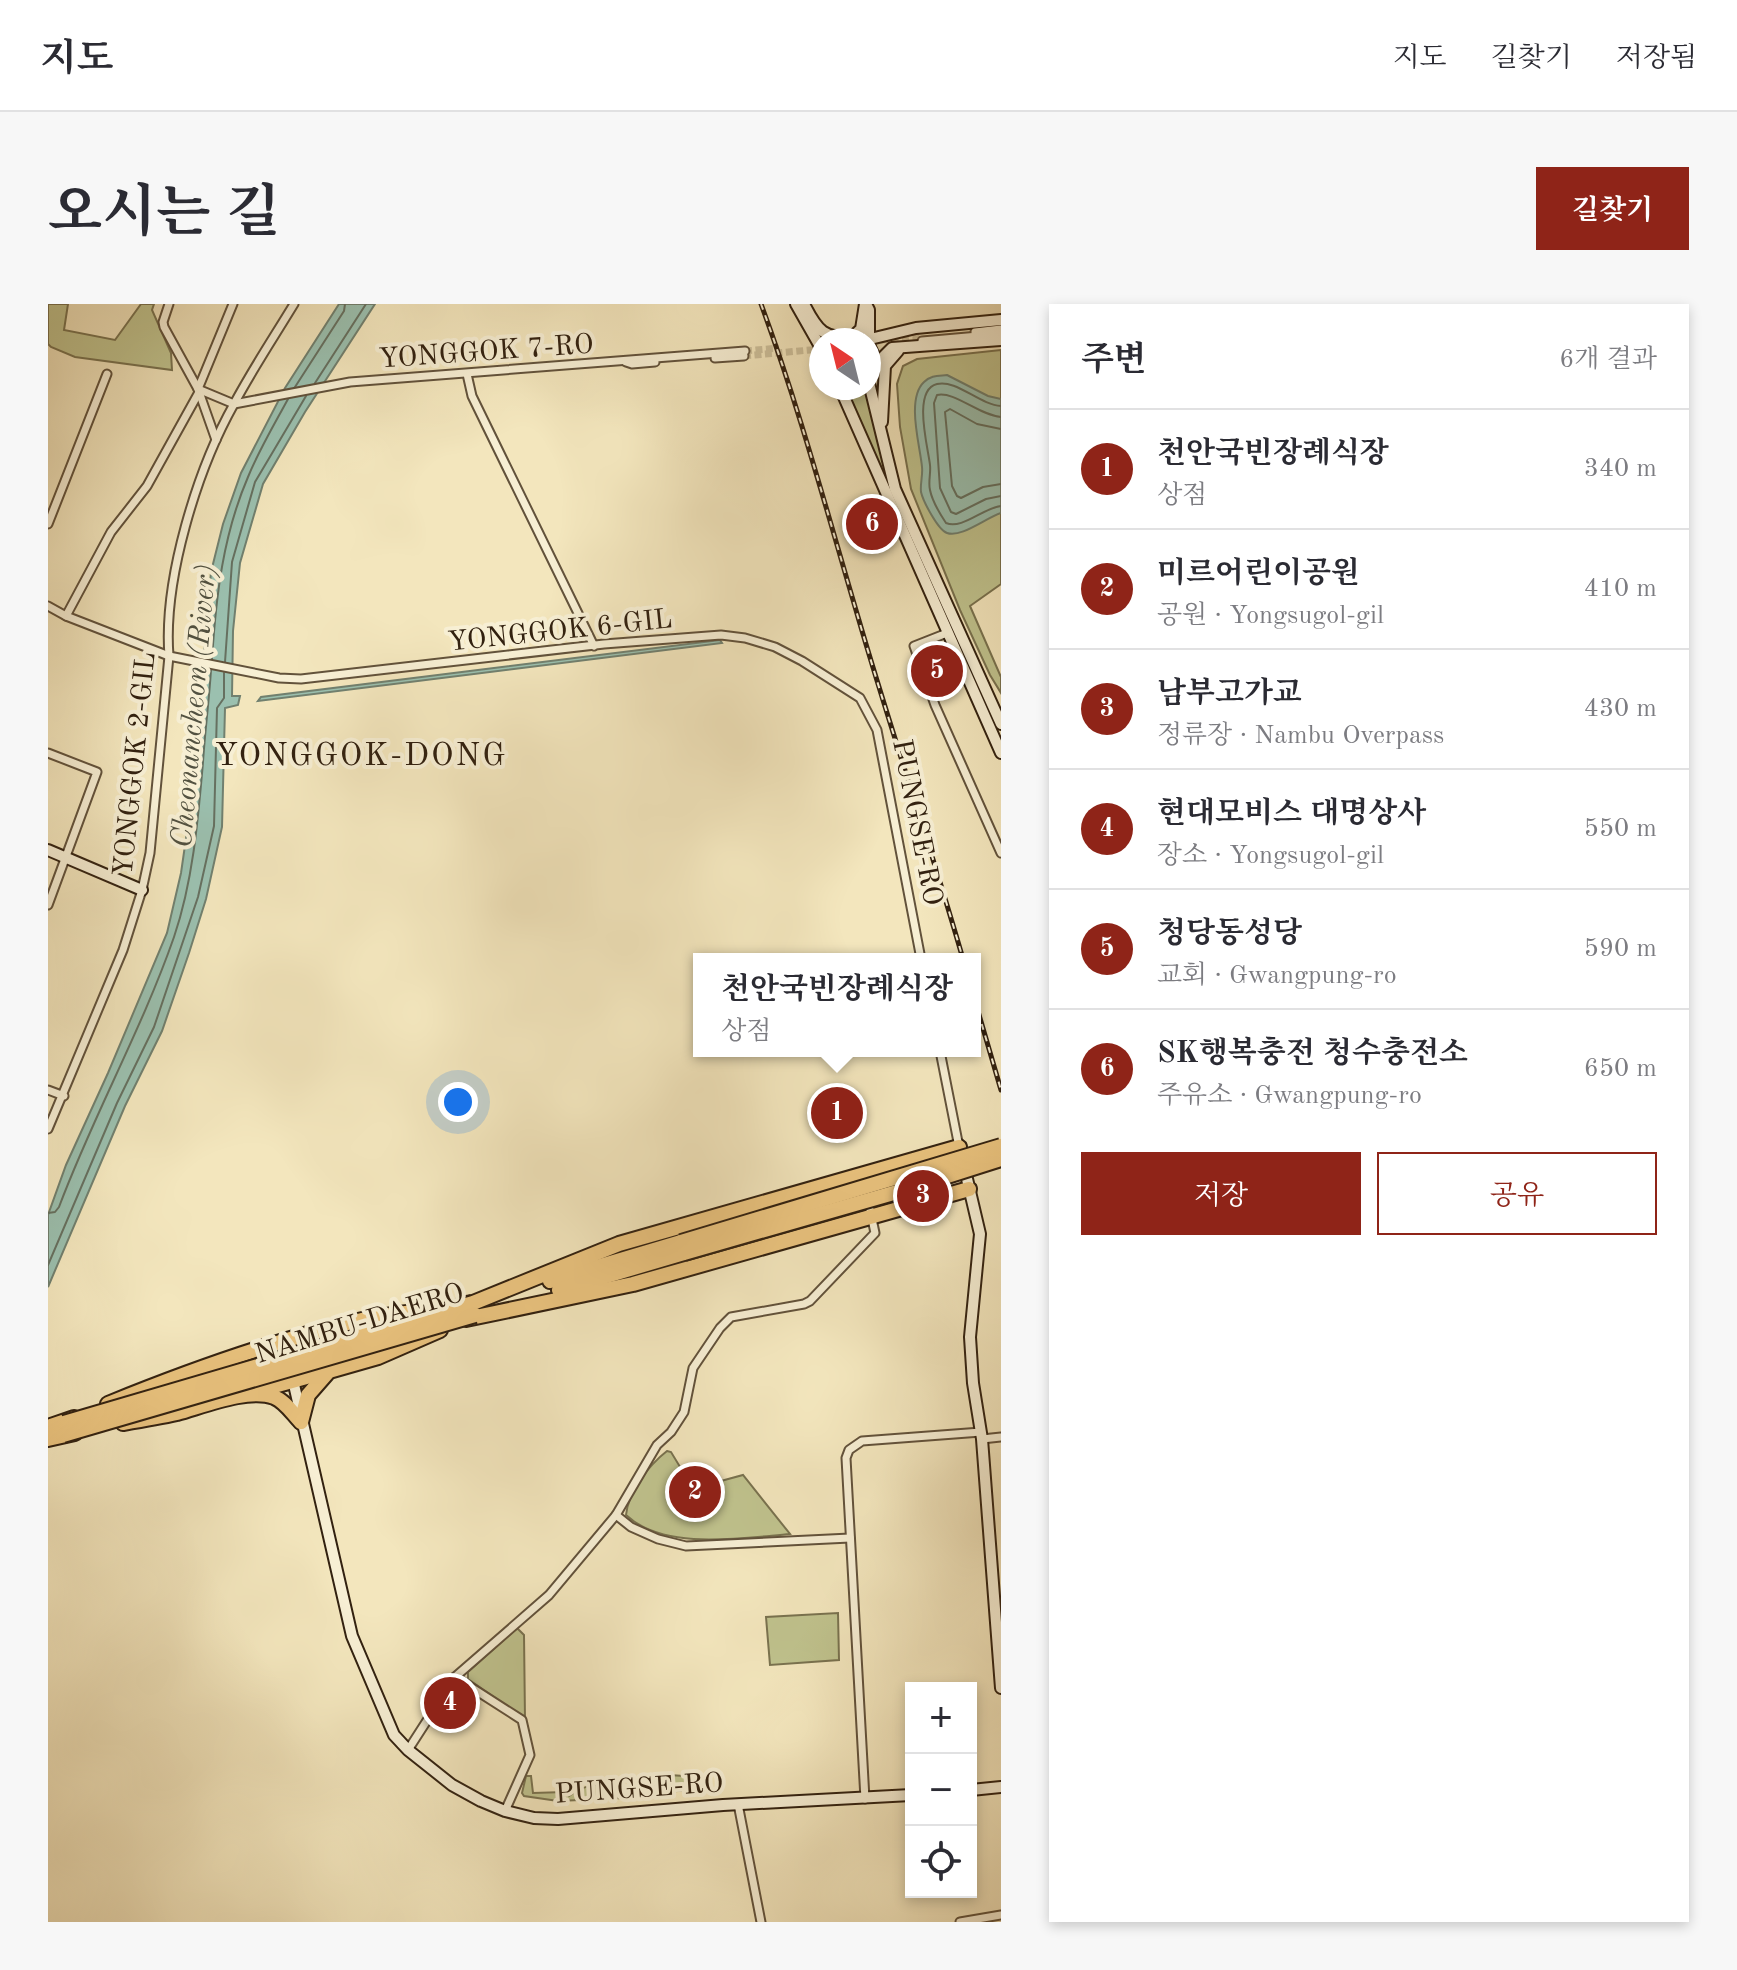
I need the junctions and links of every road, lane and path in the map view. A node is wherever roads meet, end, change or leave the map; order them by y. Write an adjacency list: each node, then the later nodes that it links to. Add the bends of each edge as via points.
1 (169, 304): 21 (street, via 164,327)
2 (233, 304): 21 (street)
3 (294, 304): 24 (street, YONGGOK 2-GIL)
4 (796, 304): 9 (street)
5 (804, 304): 10 (street)
6 (865, 304): 7 (street); 11 (street)
7 (869, 319): 12 (street); 13 (street)
8 (1001, 320): 16 (street)
9 (809, 328)
10 (817, 328)
11 (861, 328)
12 (868, 328)
13 (890, 334): 15 (street); 16 (street)
14 (1001, 334): 16 (street, via 956,344)
15 (881, 337)
16 (919, 338): 18 (street, via 892,348); 25 (street, via 893,354 885,366)
17 (744, 353): 20 (street, YONGGOK 7-RO)
18 (881, 360)
19 (107, 374): 27 (street)
20 (467, 374): 24 (street, YONGGOK 7-RO, via 350,382); 31 (street, via 472,396)
21 (198, 392): 24 (street); 26 (street); 29 (street)
22 (844, 400): 30 (street)
23 (874, 400): 25 (street)
24 (234, 404): 26 (street, YONGGOK 2-GIL)
25 (882, 431): 34 (street, via 895,489)
26 (216, 440): 32 (street, YONGGOK 2-GIL, via 178,558 167,627)
27 (48, 524)
28 (48, 606): 29 (street)
29 (66, 616): 32 (street)
30 (947, 633): 36 (street); 37 (street, via 914,646 935,705)
31 (594, 646): 32 (street, YONGGOK 6-GIL, via 301,679); 33 (street, YONGGOK 6-GIL, via 721,635 745,638 802,661)
32 (169, 656): 41 (street, YONGGOK 2-GIL)
33 (860, 698): 43 (street, PUNGSE-RO, via 877,730)
34 (1001, 724)
35 (48, 753): 40 (street, via 97,772)
36 (1001, 753)
37 (998, 841): 39 (street)
38 (48, 850): 40 (street)
39 (1001, 853)
40 (65, 857): 41 (street); 42 (street)
41 (142, 890): 46 (street, YONGGOK 2-GIL)
42 (48, 905)
43 (920, 953)
44 (941, 1057): 49 (street)
45 (48, 1090): 46 (street)
46 (64, 1096): 47 (street, YONGGOK 2-GIL)
47 (48, 1129)
48 (1001, 1146): 54 (highway, bridge)
49 (959, 1147): 51 (highway); 52 (street)
50 (1001, 1159): 54 (highway, bridge)
51 (862, 1175): 53 (street); 55 (highway, via 619,1244)
52 (969, 1189): 53 (highway); 63 (street, via 980,1234 970,1337)
53 (872, 1216): 55 (highway, via 633,1284); 65 (street, via 875,1233 810,1301 731,1317 720,1328 693,1368 684,1412 657,1445)
54 (682, 1248): 55 (highway, NAMBU-DAERO)
55 (474, 1309): 56 (highway, via 360,1320); 57 (highway, via 378,1357); 62 (highway, NAMBU-DAERO, bridge)
56 (282, 1342): 58 (street); 62 (highway, via 183,1374)
57 (329, 1371): 58 (highway); 60 (highway, via 308,1395)
58 (293, 1382): 59 (highway); 60 (street)
59 (233, 1397): 60 (highway, via 270,1395); 62 (highway, via 176,1413)
60 (301, 1422): 71 (street, PUNGSE-RO, via 352,1636 394,1735)
61 (48, 1427): 62 (highway, NAMBU-DAERO)
62 (58, 1432)
63 (982, 1435): 64 (street); 67 (street); 68 (street, via 854,1445 846,1458)
64 (1001, 1437)
65 (616, 1515): 68 (street, via 658,1539 686,1546); 69 (street, via 549,1595)
66 (1001, 1519): 67 (street)
67 (987, 1522): 70 (street)
68 (850, 1538): 75 (street)
69 (455, 1677): 71 (street); 77 (street, via 522,1720 530,1755)
70 (1001, 1688)
71 (408, 1750): 77 (street, PUNGSE-RO, via 452,1785)
72 (1001, 1787): 73 (street)
73 (977, 1789)
74 (905, 1796): 75 (street, PUNGSE-RO)
75 (865, 1799): 76 (street, PUNGSE-RO)
76 (738, 1804): 77 (street, PUNGSE-RO, via 558,1819); 79 (street)
77 (505, 1811)
78 (1001, 1915): 80 (street)
79 (761, 1922)
80 (960, 1922)

